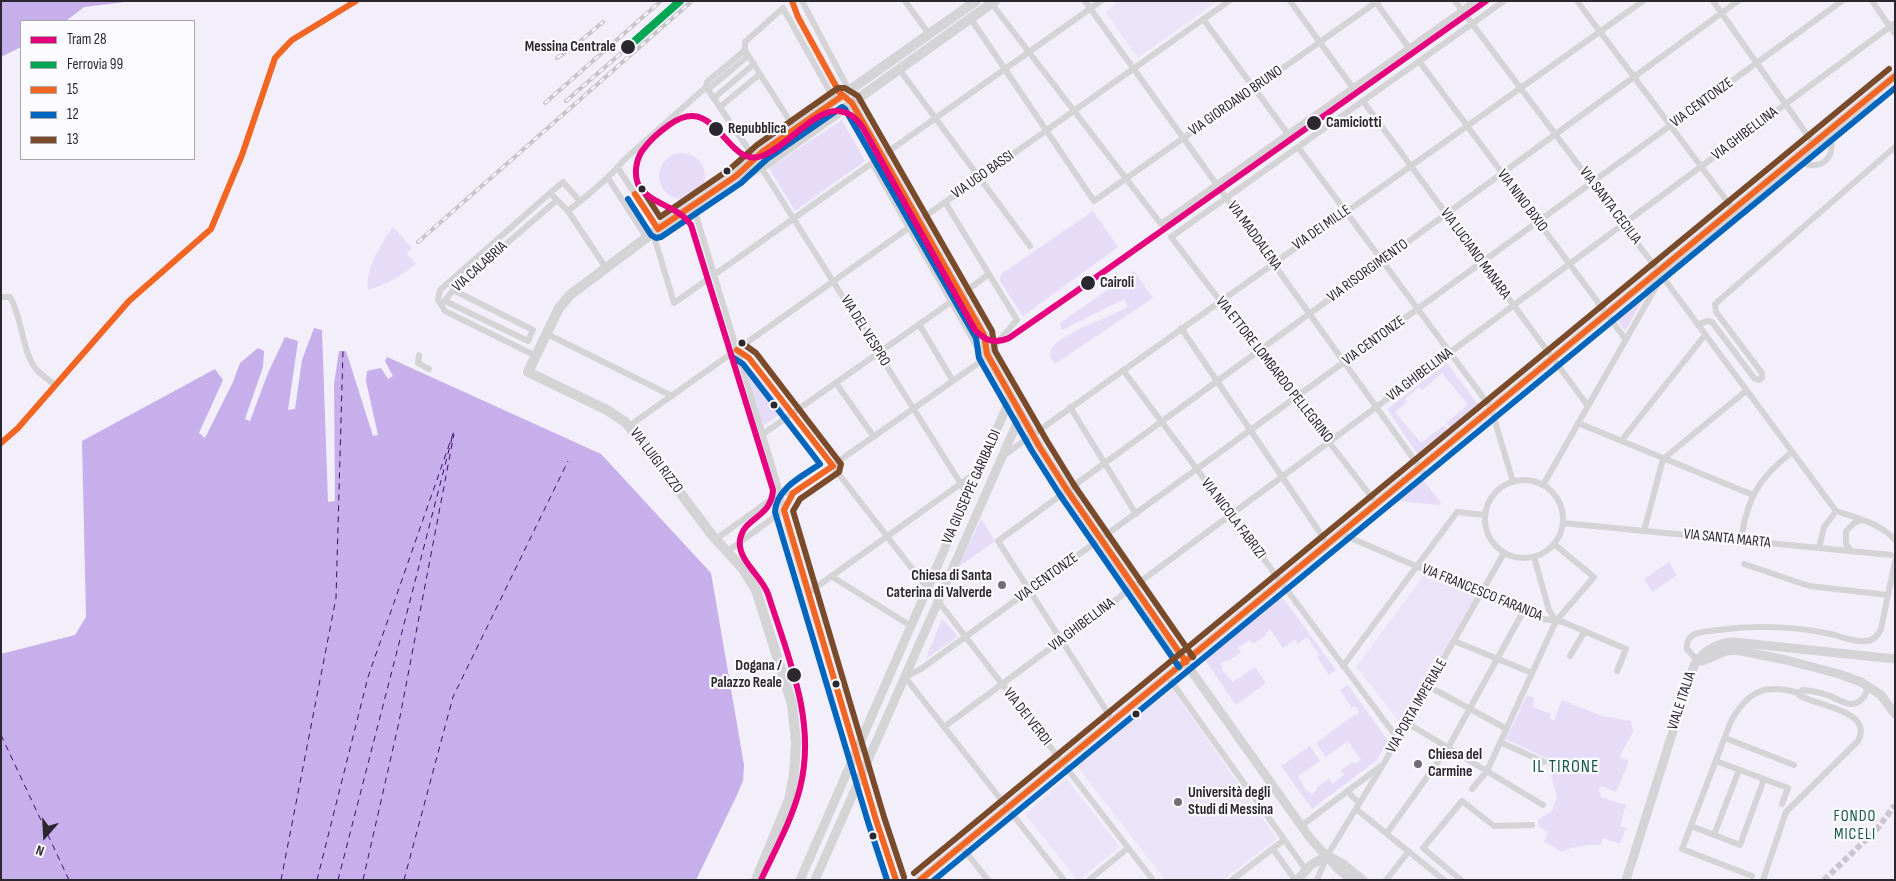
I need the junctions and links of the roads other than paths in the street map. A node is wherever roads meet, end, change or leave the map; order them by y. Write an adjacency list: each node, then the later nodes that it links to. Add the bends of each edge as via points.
1 (356, 1): 139 (street, via 292,40 279,52 212,230 129,301)
2 (792, 1): 49 (street)
3 (802, 1): 49 (street)
4 (905, 1): 29 (street)
5 (976, 1): 29 (main road)
6 (1085, 1): 21 (street, VIA MADDALENA)
7 (1101, 1): 21 (street)
8 (1229, 1): 25 (street, VIA UGO BASSI)
9 (1290, 1): 31 (street)
10 (1455, 1): 22 (street, VIA SANTA CECILIA)
11 (1475, 1): 22 (street)
12 (1504, 1): 26 (street)
13 (1577, 1): 28 (street)
14 (1643, 1): 28 (street, VIA DEI MILLE)
15 (1713, 1): 23 (street)
16 (1738, 1): 23 (street, VIA RISORGIMENTO)
17 (1842, 1): 36 (street, VIA CENTONZE)
18 (1872, 1): 27 (street)
19 (994, 2): 24 (main road); 33 (street)
20 (1376, 2): 31 (street, VIA GIORDANO BRUNO); 32 (street)
21 (1091, 8): 33 (street); 39 (street, VIA MADDALENA)
22 (1462, 11): 26 (street, VIA SANTA CECILIA); 32 (street)
23 (1722, 13): 36 (street); 43 (street, VIA RISORGIMENTO)
24 (971, 19): 38 (street); 40 (main road)
25 (1203, 19): 39 (street, VIA UGO BASSI); 46 (street)
26 (1472, 24): 35 (street); 48 (street, VIA SANTA CECILIA)
27 (1892, 25): 30 (street); 53 (street, VIA GHIBELLINA)
28 (1600, 32): 43 (street); 48 (street, VIA DEI MILLE)
29 (928, 34): 49 (main road)
30 (1895, 34)
31 (1320, 42): 46 (street, VIA GIORDANO BRUNO); 47 (street)
32 (1409, 48): 47 (street)
33 (1029, 52): 38 (street); 55 (street)
34 (746, 53): 37 (street); 45 (street, via 711,87); 49 (street, via 745,42 783,8)
35 (1419, 61): 51 (street); 57 (street, VIA NINO BIXIO)
36 (1757, 63): 53 (street); 58 (street, VIA CENTONZE)
37 (754, 64): 41 (street); 50 (street)
38 (1005, 69): 56 (street); 60 (street)
39 (1134, 69): 55 (street, VIA UGO BASSI); 63 (street, VIA MADDALENA)
40 (899, 70): 52 (main road); 56 (street)
41 (760, 74): 54 (street); 59 (street)
42 (1895, 76): 65 (main road)
43 (1634, 77): 58 (street); 62 (street, VIA RISORGIMENTO)
44 (1895, 83): 64 (main road)
45 (706, 87): 50 (street, VIA DEL VESPRO); 74 (street)
46 (1254, 88): 61 (street); 63 (street, VIA GIORDANO BRUNO)
47 (1353, 88): 61 (street)
48 (1520, 88): 57 (street, VIA DEI MILLE); 62 (street, VIA SANTA CECILIA)
49 (842, 96): 52 (street); 59 (main road)
50 (714, 98): 54 (street, VIA DEL VESPRO)
51 (1363, 101): 66 (street); 71 (street, VIA LUCIANO MANARA)
52 (852, 103): 68 (main road); 72 (main road)
53 (1786, 104): 65 (street); 73 (street, VIA GHIBELLINA)
54 (720, 107): 69 (street, VIA DEL VESPRO)
55 (1074, 110): 60 (street, VIA UGO BASSI); 79 (street)
56 (935, 118): 68 (street); 78 (street)
57 (1467, 126): 71 (street, VIA DEI MILLE); 75 (street, VIA NINO BIXIO)
58 (1670, 126): 73 (street); 80 (street, VIA CENTONZE)
59 (795, 129): 69 (main road)
60 (1046, 130): 78 (street, VIA UGO BASSI); 79 (street, VIA GIORDANO BRUNO, via 1094,201)
61 (1288, 134): 81 (street)
62 (1555, 134): 75 (street, VIA RISORGIMENTO); 80 (street, VIA SANTA CECILIA)
63 (1184, 138): 79 (street, VIA GIORDANO BRUNO); 81 (street, VIA MADDALENA)
64 (1830, 138): 70 (main road); 70 (street, via 1832,151 1824,162 1814,166)
65 (1813, 143): 88 (main road)
66 (1298, 147): 83 (street); 90 (street)
67 (1895, 147): 120 (street, via 1715,304 1716,312 1762,373 1762,378 1754,378 1715,324 1707,321)
68 (882, 156): 93 (main road)
69 (755, 158): 72 (street, VIA DEL VESPRO); 76 (main road)
70 (1801, 162): 104 (main road)
71 (1411, 166): 90 (street, VIA DEI MILLE); 91 (street, VIA LUCIANO MANARA)
72 (761, 167): 76 (main road); 92 (street, VIA DEL VESPRO)
73 (1701, 167): 88 (street); 95 (street, VIA GHIBELLINA)
74 (618, 168): 77 (street); 97 (street)
75 (1502, 173): 91 (street, VIA RISORGIMENTO); 94 (street, VIA NINO BIXIO)
76 (736, 176): 87 (main road)
77 (608, 178): 85 (street); 97 (street)
78 (979, 178): 86 (street, VIA UGO BASSI); 98 (street)
79 (1126, 178): 81 (street, via 1161,224)
80 (1592, 183): 94 (street, VIA CENTONZE); 95 (street, VIA SANTA CECILIA)
81 (1217, 184): 83 (street, VIA MADDALENA)
82 (550, 193): 84 (street); 85 (street, VIA CALABRIA, via 563,182); 115 (street, VIA CALABRIA, via 443,286 438,297)
83 (1227, 198): 101 (street, VIA MADDALENA); 112 (street, VIA ETTORE LOMBARDO PELLEGRINO, via 1171,237)
84 (557, 200): 89 (street); 108 (street, VIA CALABRIA)
85 (580, 201): 89 (street)
86 (945, 202): 93 (street, VIA UGO BASSI); 105 (street)
87 (692, 205): 97 (main road); 106 (street)
88 (1733, 209): 104 (main road)
89 (568, 211): 103 (street)
90 (1346, 212): 99 (street); 101 (street, VIA DEI MILLE)
91 (1446, 214): 99 (street, VIA RISORGIMENTO); 100 (street, VIA LUCIANO MANARA)
92 (793, 219): 96 (street, via 872,163); 106 (street); 107 (street, VIA DEL VESPRO)
93 (919, 221): 96 (street, VIA UGO BASSI); 109 (main road)
94 (1538, 222): 100 (street, VIA CENTONZE); 102 (street, VIA NINO BIXIO)
95 (1623, 224): 102 (street, VIA GHIBELLINA); 104 (street, VIA SANTA CECILIA)
96 (909, 228): 107 (street, VIA UGO BASSI); 113 (street)
97 (653, 233): 103 (main road); 106 (street, via 674,303)
98 (1030, 246)
99 (1382, 261): 116 (street); 117 (street, VIA RISORGIMENTO)
100 (1482, 262): 114 (street, VIA LUCIANO MANARA); 116 (street, VIA CENTONZE)
101 (1274, 263): 112 (street, VIA DEI MILLE); 117 (street, VIA MADDALENA)
102 (1569, 264): 114 (street, VIA GHIBELLINA); 118 (street, VIA NINO BIXIO)
103 (606, 268): 122 (main road, via 564,301)
104 (1660, 273): 118 (main road); 120 (street, VIA SANTA CECILIA); 124 (street)
105 (990, 274): 109 (street); 129 (street, via 1017,320)
106 (711, 277): 125 (street)
107 (833, 282): 125 (street, VIA UGO BASSI); 127 (street, VIA DEL VESPRO)
108 (453, 290): 111 (street, VIA CALABRIA); 111 (street, via 534,330 528,341)
109 (961, 295): 129 (main road, via 984,335)
110 (1, 297): 139 (street, via 10,297 16,306 29,356 36,369)
111 (445, 301): 115 (street, VIA CALABRIA)
112 (1220, 301): 121 (street, VIA DEI MILLE); 126 (street, VIA ETTORE LOMBARDO PELLEGRINO)
113 (951, 302): 119 (street); 129 (street, via 976,345)
114 (1514, 306): 128 (street, VIA GHIBELLINA); 132 (street, VIA LUCIANO MANARA)
115 (441, 308): 131 (street)
116 (1418, 309): 128 (street); 133 (street, VIA CENTONZE)
117 (1310, 313): 126 (street, VIA RISORGIMENTO); 133 (street, VIA MADDALENA)
118 (1608, 316): 124 (street, VIA NINO BIXIO); 132 (main road)
119 (919, 324): 127 (street); 136 (street)
120 (1698, 325): 123 (street, VIA SANTA CECILIA)
121 (1181, 328): 135 (street, VIA DEI MILLE); 137 (street)
122 (547, 334): 131 (main road); 141 (street)
123 (1706, 335): 140 (street, VIA SANTA CECILIA); 158 (street)
124 (1626, 340): 144 (street)
125 (737, 350): 141 (street, VIA UGO BASSI); 149 (street, via 749,358); 155 (street)
126 (1259, 350): 137 (street, VIA RISORGIMENTO); 143 (street, VIA ETTORE LOMBARDO PELLEGRINO)
127 (878, 353): 138 (street); 147 (street, VIA DEL VESPRO)
128 (1450, 353): 146 (street, VIA GHIBELLINA); 148 (street)
129 (987, 354): 136 (street); 142 (main road)
130 (419, 355): 134 (street, via 418,362)
131 (536, 356): 153 (main road, VIA LUIGI RIZZO, via 528,372 612,413)
132 (1554, 360): 144 (street, VIA LUCIANO MANARA); 148 (main road)
133 (1345, 362): 143 (street, VIA CENTONZE); 146 (street, VIA MADDALENA)
134 (429, 369)
135 (1123, 370): 145 (street, VIA DEI MILLE); 151 (street, VIA NICOLA FABRIZI)
136 (953, 381): 147 (street)
137 (1217, 381): 151 (street, VIA RISORGIMENTO); 154 (street)
138 (836, 383): 149 (street); 157 (street)
139 (55, 384): 159 (street, via 18,428)
140 (1746, 391): 161 (street, VIA SANTA CECILIA); 163 (street)
141 (672, 396): 153 (street, VIA UGO BASSI)
142 (1011, 397): 150 (main road); 168 (main road, VIA GIUSEPPE GARIBALDI)
143 (1295, 398): 154 (street, VIA CENTONZE); 160 (street, VIA ETTORE LOMBARDO PELLEGRINO)
144 (1588, 406): 152 (street)
145 (1070, 407): 156 (street, VIA DEI MILLE); 164 (street)
146 (1377, 407): 160 (street, VIA GHIBELLINA); 166 (street, VIA MADDALENA)
147 (914, 409): 157 (street); 171 (street, VIA DEL VESPRO)
148 (1492, 411): 166 (main road); 170 (street)
149 (792, 414): 155 (street); 165 (street)
150 (1021, 414): 156 (main road); 162 (main road, VIA GIUSEPPE GARIBALDI)
151 (1161, 422): 164 (street, VIA RISORGIMENTO); 167 (street, VIA NICOLA FABRIZI)
152 (1578, 423): 158 (street); 172 (street)
153 (629, 426): 189 (main road, VIA LUIGI RIZZO)
154 (1251, 430): 167 (street, VIA CENTONZE); 169 (street)
155 (762, 434): 174 (street)
156 (1032, 434): 162 (street, VIA DEI MILLE); 173 (main road)
157 (874, 437): 165 (street)
158 (1621, 441): 163 (street)
159 (1, 442)
160 (1329, 442): 169 (street, VIA GHIBELLINA); 178 (street, VIA ETTORE LOMBARDO PELLEGRINO)
161 (1792, 452): 177 (street, via 1769,471); 180 (street, VIA SANTA CECILIA)
162 (1002, 456): 211 (main road, VIA GIUSEPPE GARIBALDI)
163 (1664, 459): 177 (street); 186 (street)
164 (1104, 463): 173 (street, VIA RISORGIMENTO); 181 (street)
165 (833, 466): 175 (street); 188 (street)
166 (1422, 469): 178 (main road); 187 (main road)
167 (1197, 470): 181 (street, VIA CENTONZE); 182 (street, VIA NICOLA FABRIZI)
168 (978, 472): 171 (street); 176 (main road, VIA GIUSEPPE GARIBALDI)
169 (1282, 477): 182 (street, VIA GHIBELLINA); 193 (street)
170 (1513, 482): 172 (street, via 1525,480); 183 (street, via 1496,492)
171 (962, 484): 176 (street, VIA DEL VESPRO); 188 (street)
172 (1543, 485): 185 (street, via 1560,504)
173 (1067, 490): 190 (main road); 207 (street, VIA RISORGIMENTO, via 998,540)
174 (780, 493): 175 (street); 179 (street); 189 (street)
175 (793, 493): 179 (street)
176 (968, 495): 206 (main road, VIA GIUSEPPE GARIBALDI)
177 (1753, 495): 192 (street)
178 (1376, 503): 187 (main road)
179 (784, 510): 196 (street); 208 (street)
180 (1836, 511): 184 (street); 195 (street, via 1824,528)
181 (1136, 514): 190 (street, VIA CENTONZE)
182 (1231, 515): 204 (street, VIA NICOLA FABRIZI); 205 (street, VIA GHIBELLINA)
183 (1484, 515): 198 (street, via 1488,537); 202 (street, via 1457,512)
184 (1862, 520): 191 (street, via 1882,528); 197 (street, via 1846,531 1846,544)
185 (1563, 523): 186 (street, VIA SANTA MARTA); 194 (street)
186 (1644, 531): 192 (street, VIA SANTA MARTA)
187 (1342, 535): 193 (main road); 202 (street, VIA FRANCESCO FARANDA); 204 (main road)
188 (887, 536): 203 (street); 206 (street)
189 (716, 539): 196 (main road, VIA LUIGI RIZZO)
190 (1100, 539): 205 (main road); 207 (street, VIA CENTONZE)
191 (1895, 540)
192 (1741, 541): 195 (street, VIA SANTA MARTA)
193 (1327, 543): 204 (main road)
194 (1554, 544): 199 (street); 213 (street, via 1594,578)
195 (1819, 548): 197 (street, VIA SANTA MARTA)
196 (728, 551): 272 (main road, VIA LUIGI RIZZO, via 756,590 792,704 796,730 791,792)
197 (1851, 552): 200 (street, VIA SANTA MARTA)
198 (1504, 553): 199 (street, via 1519,558); 209 (street, VIA PORTA IMPERIALE)
199 (1534, 557): 213 (street, via 1549,610)
200 (1893, 558): 210 (street)
201 (1744, 564): 210 (street, via 1810,586)
202 (1417, 567): 209 (street, VIA FRANCESCO FARANDA); 224 (street)
203 (831, 576): 208 (street); 214 (street)
204 (1282, 584): 223 (main road, via 1196,658); 224 (street, VIA NICOLA FABRIZI)
205 (1134, 587): 217 (street, VIA GHIBELLINA); 223 (main road)
206 (927, 588): 214 (main road, VIA GIUSEPPE GARIBALDI)
207 (1030, 590): 216 (street, VIA CENTONZE); 217 (street)
208 (808, 592): 243 (street)
209 (1481, 594): 212 (street, VIA FRANCESCO FARANDA); 218 (street, VIA PORTA IMPERIALE)
210 (1888, 594): 222 (street, via 1881,629 1870,640 1789,628 1730,628 1691,636 1687,649)
211 (938, 602): 216 (street, VIA DEI VERDI); 227 (main road, VIA GIUSEPPE GARIBALDI)
212 (1523, 612): 213 (street, VIA FRANCESCO FARANDA); 220 (street)
213 (1556, 621): 215 (street, VIA FRANCESCO FARANDA); 226 (street)
214 (911, 626): 243 (main road, VIA GIUSEPPE GARIBALDI)
215 (1585, 631): 219 (street); 225 (street, VIA FRANCESCO FARANDA, via 1626,649)
216 (965, 637): 227 (street, VIA CENTONZE); 229 (street, VIA DEI VERDI)
217 (1062, 641): 229 (street, VIA GHIBELLINA); 235 (street)
218 (1454, 641): 220 (street); 230 (street, VIA PORTA IMPERIALE)
219 (1570, 656)
220 (1497, 658): 226 (street); 233 (street)
221 (1895, 659): 222 (main road, VIALE ITALIA, via 1734,642 1719,644)
222 (1697, 660): 231 (main road, via 1726,651 1742,651 1839,674); 289 (main road, VIALE ITALIA)
223 (1186, 662): 228 (main road); 260 (main road)
224 (1343, 666): 240 (street, VIA NICOLA FABRIZI)
225 (1617, 672)
226 (1532, 673): 238 (street)
227 (905, 677): 237 (street); 251 (main road, VIA GIUSEPPE GARIBALDI)
228 (1168, 677): 235 (main road); 264 (street)
229 (1002, 685): 237 (street, VIA GHIBELLINA); 246 (street, VIA DEI VERDI)
230 (1428, 686): 233 (street); 236 (street, VIA PORTA IMPERIALE)
231 (1873, 689): 232 (street, via 1852,704 1820,693 1805,690); 234 (main road)
232 (1799, 693): 239 (street, via 1772,688 1757,692 1739,706); 290 (street, via 1804,698 1843,710 1858,725 1860,736 1786,812)
233 (1469, 708): 238 (street); 242 (street)
234 (1895, 714)
235 (1113, 721): 246 (main road)
236 (1407, 723): 240 (street, VIA PORTA IMPERIALE); 242 (street)
237 (944, 728): 258 (street)
238 (1507, 728): 241 (street)
239 (1724, 738): 244 (street); 248 (street)
240 (1398, 739): 247 (street, VIA PORTA IMPERIALE)
241 (1500, 742): 245 (street); 250 (street)
242 (1448, 748): 250 (street); 262 (street)
243 (856, 752): 251 (street); 273 (main road, VIA GIUSEPPE GARIBALDI)
244 (1716, 761): 249 (street); 261 (street)
245 (1544, 762)
246 (1062, 763): 258 (main road); 266 (street, VIA DEI VERDI)
247 (1384, 763): 254 (street); 257 (street, VIA PORTA IMPERIALE)
248 (1794, 765)
249 (1739, 770): 252 (street); 263 (street)
250 (1487, 771): 253 (street); 256 (street)
251 (862, 773): 274 (main road, VIA GIUSEPPE GARIBALDI); 275 (street)
252 (1764, 779): 255 (street, via 1788,788); 263 (street, via 1740,845)
253 (1472, 789)
254 (1347, 791): 257 (street); 260 (street)
255 (1782, 804)
256 (1543, 805)
257 (1358, 806): 262 (street); 269 (street, VIA PORTA IMPERIALE)
258 (1007, 808): 265 (main road); 278 (street)
259 (1532, 825): 288 (street, via 1494,826 1462,801 1423,848)
260 (1301, 826): 269 (main road)
261 (1691, 826): 263 (street); 271 (street, via 1682,849)
262 (1387, 833): 268 (street)
263 (1714, 835)
264 (1284, 840): 267 (street); 270 (street)
265 (961, 846): 276 (main road); 277 (street)
266 (1128, 848): 279 (street); 280 (street, VIA DEI VERDI)
267 (1272, 849): 281 (street); 282 (street)
268 (1408, 851): 286 (street); 287 (street)
269 (1327, 856): 270 (main road); 283 (street, VIA PORTA IMPERIALE); 284 (main road); 285 (main road)
270 (1304, 867): 282 (main road)
271 (1752, 876)
272 (756, 880)
273 (800, 880)
274 (816, 880)
275 (896, 880)
276 (920, 880)
277 (988, 880)
278 (1064, 880)
279 (1089, 880)
280 (1153, 880)
281 (1232, 880)
282 (1296, 880)
283 (1317, 880)
284 (1352, 880)
285 (1363, 880)
286 (1386, 880)
287 (1444, 880)
288 (1461, 880)
289 (1626, 880)
290 (1763, 880)

